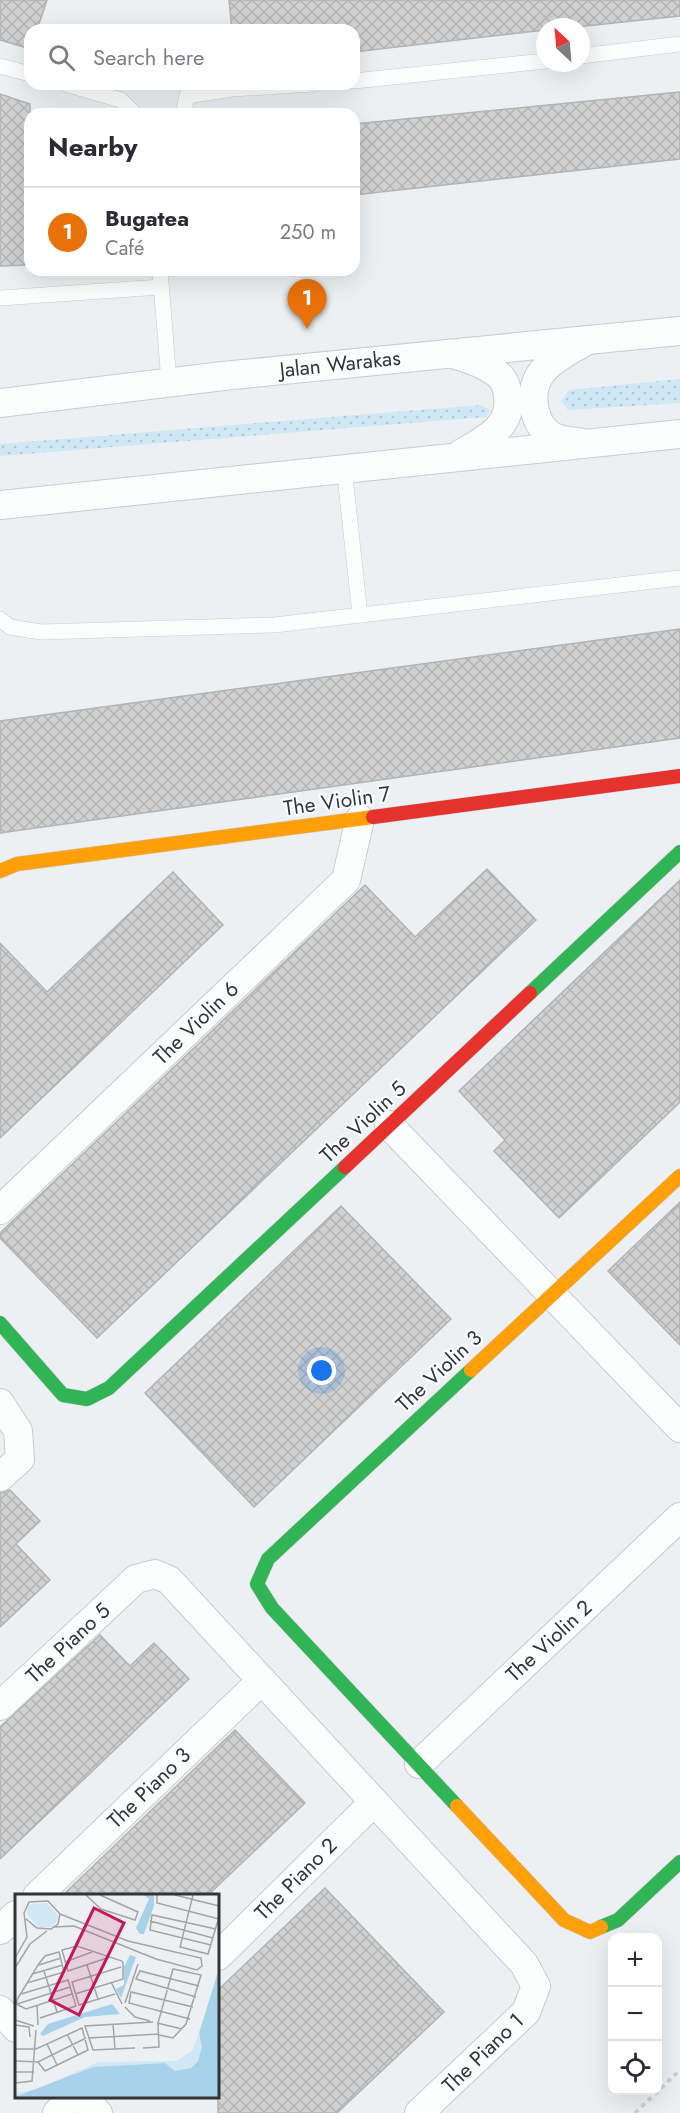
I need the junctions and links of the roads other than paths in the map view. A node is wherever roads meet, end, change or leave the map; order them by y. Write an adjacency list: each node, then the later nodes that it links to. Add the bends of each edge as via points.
1 (680, 44): 2 (lane)
2 (590, 55)
3 (536, 62): 6 (lane)
4 (0, 66): 5 (lane)
5 (24, 72)
6 (360, 80)
7 (86, 90): 9 (lane, via 121,100)
8 (226, 90): 10 (lane, via 187,96)
9 (129, 108)
10 (184, 108)
11 (160, 276): 12 (lane)
12 (161, 286): 13 (lane); 17 (lane)
13 (0, 298)
14 (680, 331): 15 (street, Jalan Warakas)
15 (587, 340): 16 (street, Jalan Warakas); 20 (street, via 542,372 532,404 542,425 555,437)
16 (451, 353): 17 (street, Jalan Warakas); 21 (street, via 498,373 507,387 510,405 506,420 491,435)
17 (168, 382): 18 (street, Jalan Warakas)
18 (0, 403)
19 (680, 434): 20 (street)
20 (587, 443): 21 (street)
21 (453, 457): 22 (street)
22 (344, 467): 23 (street); 25 (lane)
23 (0, 505)
24 (680, 578): 25 (lane)
25 (360, 615): 26 (lane, via 274,625 41,632 10,627)
26 (0, 619)
27 (680, 776): 28 (street, The Violin 7)
28 (360, 819): 30 (street, The Violin 7, via 17,864); 33 (street, The Violin 6, via 346,880)
29 (680, 852): 31 (street, The Violin 5)
30 (0, 871)
31 (389, 1125): 34 (street); 35 (street, The Violin 5, via 109,1388 87,1399 63,1395)
32 (680, 1176): 34 (street, The Violin 3)
33 (0, 1210)
34 (552, 1295): 37 (street); 42 (street, The Violin 3, via 268,1558 257,1584 272,1608)
35 (0, 1323)
36 (0, 1403): 38 (street, via 18,1431)
37 (680, 1428)
38 (10, 1468)
39 (680, 1517): 42 (street, The Violin 2)
40 (262, 1680): 41 (street, The Piano 5, via 169,1580 155,1574 136,1579); 43 (street); 45 (street, The Piano 3)
41 (0, 1706)
42 (419, 1764): 44 (street, via 564,1920 590,1932 618,1920)
43 (374, 1802): 48 (street, The Piano 2); 55 (street, The Piano 1, via 525,1964 536,1986 526,2013)
44 (680, 1862)
45 (39, 1894)
46 (15, 1916): 47 (street)
47 (0, 1930)
48 (219, 1955)
49 (0, 2010): 50 (street)
50 (15, 2027)
51 (74, 2098): 53 (street)
52 (83, 2098): 54 (street)
53 (57, 2113)
54 (98, 2113)
55 (419, 2113)

